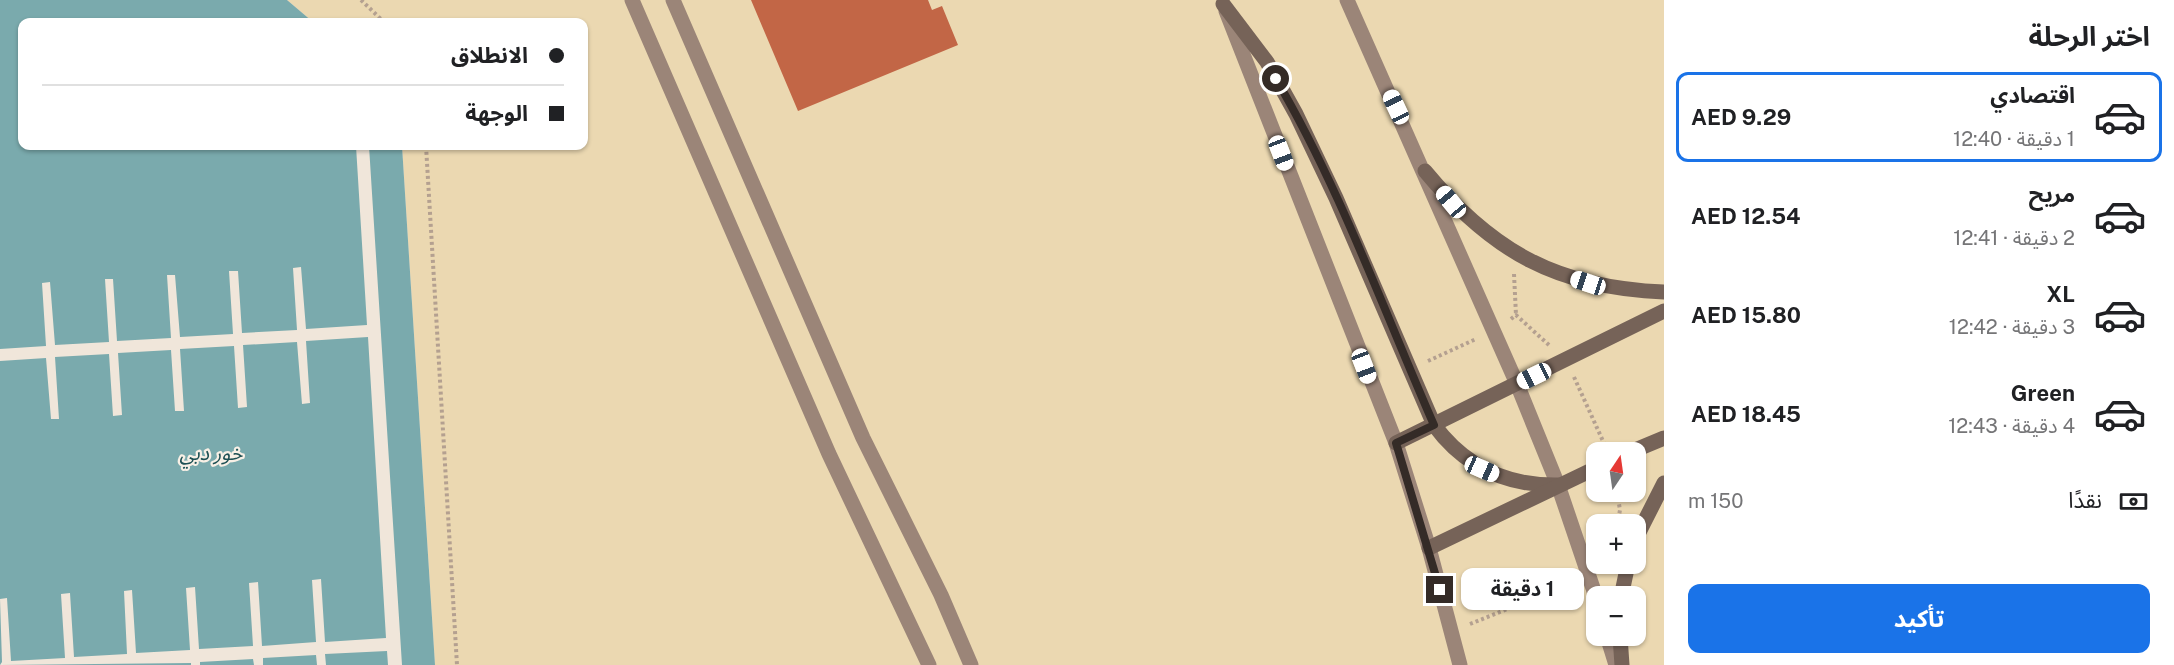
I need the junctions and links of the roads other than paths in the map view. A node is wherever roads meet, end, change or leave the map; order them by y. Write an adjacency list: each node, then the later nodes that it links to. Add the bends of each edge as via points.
1 (632, 0): 21 (main road, via 829,454)
2 (673, 0): 22 (main road, via 863,438)
3 (1347, 0): 5 (main road)
4 (1222, 2): 9 (main road, via 1267,62 1296,114); 11 (main road)
5 (1425, 171): 6 (main road, via 1480,229 1550,271 1628,291); 8 (main road)
6 (1664, 292)
7 (1664, 311): 8 (main road)
8 (1518, 384): 9 (main road); 15 (main road)
9 (1434, 425): 11 (main road); 15 (main road, via 1447,442 1482,469 1518,483)
10 (1664, 438): 12 (main road)
11 (1396, 443): 17 (main road)
12 (1646, 446)
13 (1586, 472): 15 (main road)
14 (1664, 483): 16 (main road)
15 (1558, 485): 17 (main road); 18 (main road)
16 (1646, 518)
17 (1429, 548): 23 (main road)
18 (1592, 586)
19 (1610, 646): 24 (main road)
20 (1621, 646): 25 (main road)
21 (929, 665)
22 (971, 665)
23 (1460, 665)
24 (1616, 665)
25 (1622, 665)

